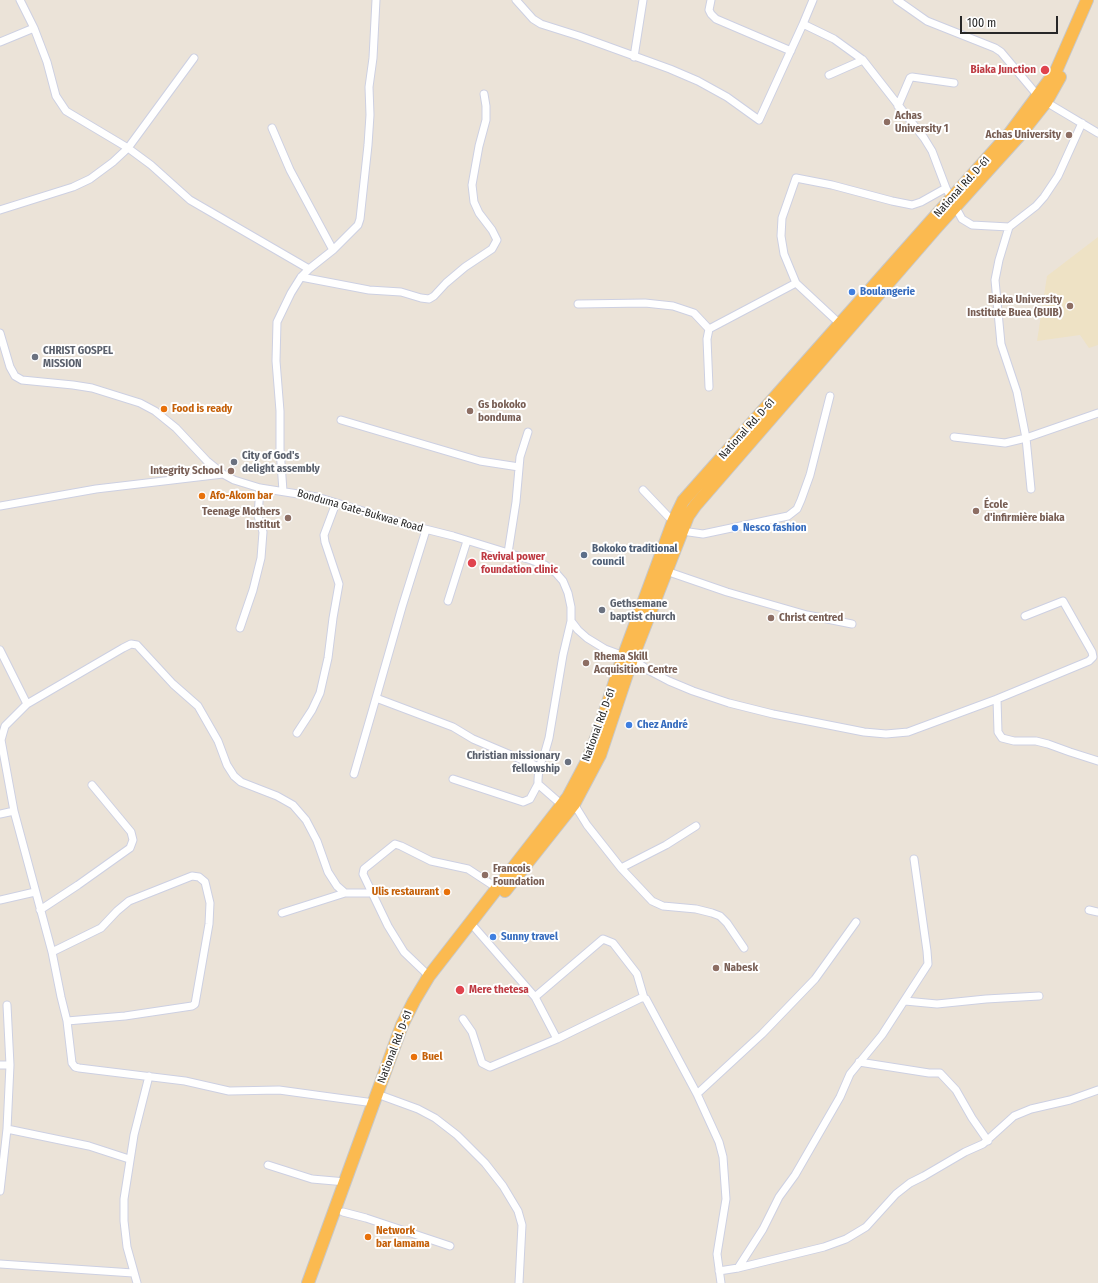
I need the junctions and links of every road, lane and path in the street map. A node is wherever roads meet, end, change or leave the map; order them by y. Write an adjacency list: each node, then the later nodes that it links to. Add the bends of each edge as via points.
1 (20, 0): 11 (street)
2 (376, 0): 29 (street, via 374,58 369,87 368,145 360,219 358,225)
3 (516, 0): 14 (street, via 541,24)
4 (643, 0): 14 (street)
5 (711, 0): 13 (street, via 709,10 716,18)
6 (813, 0): 10 (street)
7 (897, 0): 20 (street, via 927,21 1001,52)
8 (1087, 0): 20 (highway)
9 (1094, 0): 20 (highway, via 1067,64)
10 (803, 24): 13 (street); 16 (street)
11 (34, 28): 12 (street); 25 (street, via 56,96 66,111)
12 (0, 42)
13 (791, 51): 14 (street, via 759,120 727,96 698,80)
14 (634, 57)
15 (194, 58): 25 (street)
16 (864, 60): 17 (street); 21 (street)
17 (829, 75)
18 (954, 83): 21 (street, via 912,77)
19 (484, 94): 31 (street, via 486,120 472,184 474,202 497,240 492,249 465,267 429,299 401,292 369,290)
20 (1042, 99): 22 (street); 26 (highway, National Rd. D-61, via 1019,136)
21 (898, 106): 26 (street, via 932,151)
22 (1082, 123): 24 (street); 28 (street, via 1058,176 1044,197)
23 (272, 128): 29 (street, via 290,170)
24 (1098, 133)
25 (128, 148): 27 (street, via 90,179); 30 (street, via 190,200)
26 (951, 198): 28 (street, via 962,218 972,225); 32 (street, via 912,204 796,178 782,218 781,236 784,254); 34 (highway, National Rd. D-61); 54 (highway, National Rd. D-61, via 931,234 695,506)
27 (0, 210)
28 (1009, 227): 43 (street, via 995,280 1000,344 1018,392)
29 (333, 250): 30 (street)
30 (309, 269): 31 (street)
31 (302, 277): 48 (street, via 277,322 276,361)
32 (796, 283): 34 (street); 35 (street)
33 (578, 304): 35 (street, via 645,303 673,306 694,313)
34 (840, 324): 52 (highway, National Rd. D-61, via 683,502)
35 (709, 329): 37 (street)
36 (0, 333): 45 (street, Bonduma Gate-Bukwae Road, via 15,376 22,380 92,388 140,403 176,428)
37 (709, 387)
38 (830, 396): 54 (street, via 810,475 797,509 788,516 703,534)
39 (1098, 413): 43 (street)
40 (341, 420): 44 (street, via 480,461)
41 (528, 432): 44 (street)
42 (954, 437): 43 (street, via 1005,443)
43 (1026, 438): 47 (street)
44 (519, 467): 56 (street)
45 (223, 474): 46 (street, Bonduma Gate-Bukwae Road); 51 (street, via 96,489)
46 (260, 488): 48 (street, Bonduma Gate-Bukwae Road); 62 (street, via 258,516 263,532 261,558)
47 (1031, 489)
48 (283, 490): 50 (street, Bonduma Gate-Bukwae Road)
49 (643, 490): 52 (street)
50 (336, 503): 53 (street, Bonduma Gate-Bukwae Road); 68 (street, via 324,535 324,542 339,584 328,658 320,694)
51 (0, 506)
52 (673, 522): 54 (street); 64 (highway, National Rd. D-61)
53 (426, 530): 55 (street, Bonduma Gate-Bukwae Road); 65 (street)
54 (682, 531): 57 (highway, National Rd. D-61)
55 (467, 541): 56 (street, Bonduma Gate-Bukwae Road); 58 (street)
56 (508, 553): 60 (street, Bonduma Gate-Bukwae Road, via 545,565 556,573 568,593)
57 (666, 571): 61 (street, via 756,600); 64 (highway, National Rd. D-61)
58 (448, 601)
59 (1025, 616): 66 (street, via 1063,601 1093,657 1089,661)
60 (571, 621): 64 (street, via 596,644); 71 (street, Bonduma Gate-Bukwae Road, via 562,655 545,752)
61 (852, 624)
62 (240, 628)
63 (0, 650): 67 (street)
64 (628, 657): 66 (street, via 668,680 728,704 864,732 908,732); 76 (highway, National Rd. D-61, via 600,754)
65 (376, 698): 71 (street, via 453,727 473,739); 72 (street)
66 (997, 698): 69 (street, via 998,732 1002,738 1048,744)
67 (27, 704): 70 (street, via 5,726 1,740); 84 (street, via 123,648 131,644 137,646 198,706 234,776 241,782 293,805 306,820 328,872)
68 (297, 733)
69 (1098, 761)
70 (3, 767): 77 (street)
71 (539, 767): 74 (street, Bonduma Gate-Bukwae Road)
72 (354, 774)
73 (453, 779): 74 (street, via 523,802 530,799)
74 (538, 784): 76 (street)
75 (92, 785): 87 (street, via 131,832 130,848)
76 (568, 805): 81 (street); 82 (highway, National Rd. D-61); 92 (highway, National Rd. D-61)
77 (14, 811): 78 (street); 83 (street)
78 (0, 814)
79 (696, 826): 81 (street)
80 (914, 859): 99 (street, via 928,964)
81 (621, 868): 93 (street, via 647,896 663,906 696,909 720,916)
82 (497, 888): 85 (street, via 468,869 431,861 395,844 364,869 363,874); 95 (highway, National Rd. D-61)
83 (35, 892): 86 (street); 87 (street)
84 (345, 893): 85 (street); 90 (street)
85 (371, 893): 95 (street, via 404,952)
86 (0, 900)
87 (40, 910): 94 (street)
88 (1090, 910): 89 (street)
89 (1098, 912)
90 (282, 913)
91 (856, 922): 109 (street, via 815,979 762,1034)
92 (475, 928): 97 (street); 110 (highway, National Rd. D-61, via 422,1004)
93 (744, 948)
94 (52, 952): 102 (street); 102 (street, via 101,928 129,901 192,876 199,877 205,882 210,903 209,924 194,1004 125,1016)
95 (429, 976): 110 (highway, National Rd. D-61, via 402,1025)
96 (1039, 996): 99 (street, via 937,1004)
97 (536, 997): 98 (street, via 603,939 613,943 637,974); 103 (street)
98 (644, 998): 103 (street); 109 (street)
99 (905, 1001): 104 (street, via 882,1035)
100 (7, 1005): 106 (street)
101 (463, 1019): 103 (street, via 472,1032 482,1063 490,1067)
102 (67, 1021): 107 (street, via 72,1063 75,1066)
103 (557, 1039)
104 (859, 1062): 112 (street, via 940,1073 956,1090); 120 (street, via 795,1175 779,1197 763,1229)
105 (0, 1065): 106 (street)
106 (10, 1065): 111 (street)
107 (149, 1076): 110 (street, via 229,1091 279,1090); 113 (street)
108 (1098, 1090): 112 (street, via 1014,1116)
109 (697, 1094): 121 (street, via 720,1142 723,1157 726,1199 717,1254)
110 (378, 1098): 115 (highway, National Rd. D-61); 117 (highway, National Rd. D-61); 126 (street, via 418,1108 435,1118 463,1141 503,1186 518,1211 522,1225)
111 (7, 1129): 113 (street, via 89,1146); 116 (street)
112 (988, 1141): 120 (street, via 910,1183 866,1226 846,1240)
113 (129, 1159): 122 (street, via 124,1221)
114 (268, 1165): 115 (street, via 312,1179)
115 (346, 1182): 124 (highway, National Rd. D-61)
116 (0, 1191)
117 (343, 1212): 118 (street); 125 (highway, National Rd. D-61)
118 (450, 1246)
119 (0, 1264): 122 (street)
120 (738, 1268): 121 (street)
121 (719, 1270): 127 (street)
122 (133, 1273): 123 (street)
123 (137, 1283)
124 (308, 1283)
125 (317, 1283)
126 (519, 1283)
127 (721, 1283)

